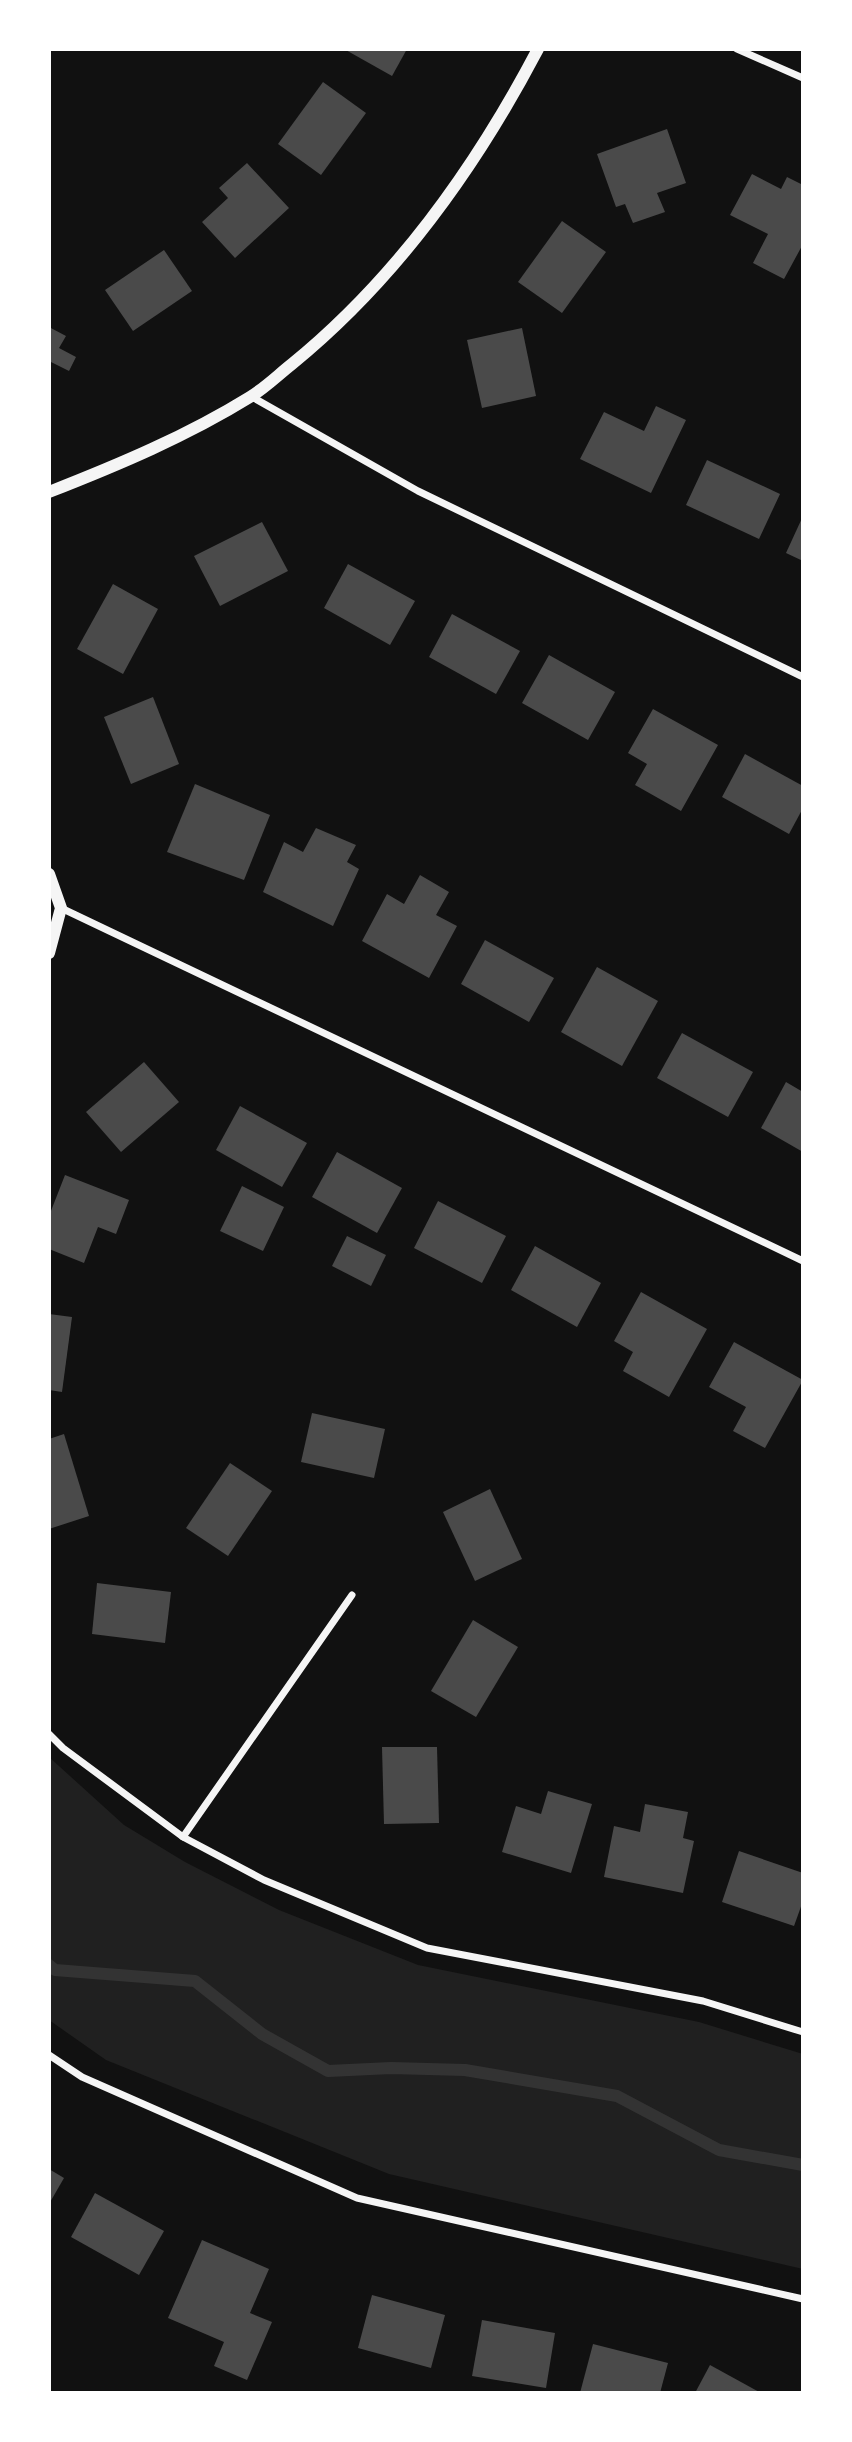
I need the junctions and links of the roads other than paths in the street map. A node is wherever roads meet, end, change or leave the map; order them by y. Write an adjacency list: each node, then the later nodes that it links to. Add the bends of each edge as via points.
1 (538, 49): 4 (street, via 505,110 419,235 327,336)
2 (737, 49): 3 (street)
3 (803, 78)
4 (252, 397): 5 (street, via 130,460); 6 (street, via 418,491)
5 (49, 492)
6 (803, 677)
7 (49, 874): 8 (street)
8 (61, 908): 9 (street); 10 (street)
9 (49, 953)
10 (803, 1261)
11 (352, 1595): 13 (street)
12 (49, 1734): 13 (street)
13 (183, 1837): 14 (street, via 264,1880 427,1948 703,2001)
14 (803, 2032)
15 (49, 2055): 16 (street, via 82,2077 357,2198)
16 (803, 2299)

